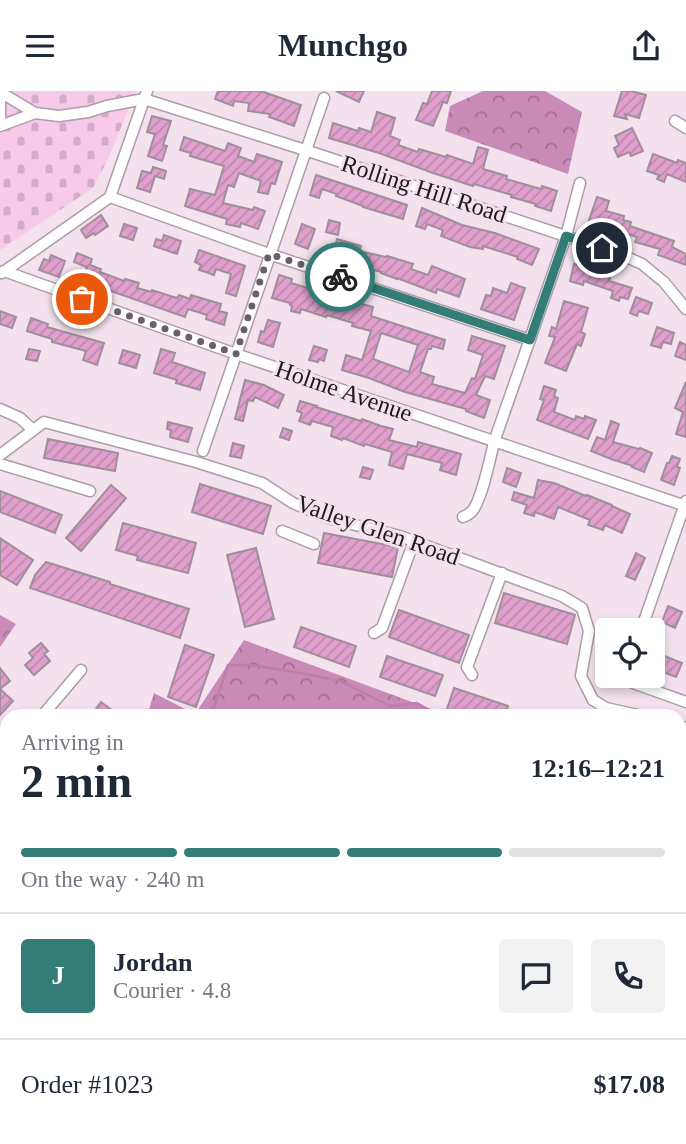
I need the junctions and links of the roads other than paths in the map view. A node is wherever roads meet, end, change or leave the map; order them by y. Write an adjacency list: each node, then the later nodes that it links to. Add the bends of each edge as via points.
1 (0, 92): 4 (street); 5 (street)
2 (146, 95): 4 (street, via 88,112); 9 (street, Rolling Hill Road); 11 (street)
3 (324, 98): 9 (street)
4 (35, 113): 7 (street)
5 (0, 119)
6 (675, 121): 8 (street)
7 (0, 127)
8 (686, 128)
9 (305, 150): 12 (street, Rolling Hill Road); 13 (street)
10 (580, 183): 12 (street)
11 (110, 197): 13 (street); 14 (street)
12 (566, 236): 15 (street, Rolling Hill Road, via 642,264); 16 (street)
13 (269, 254): 16 (street); 17 (street)
14 (2, 273): 17 (street, Holme Avenue)
15 (686, 309)
16 (530, 340): 20 (street)
17 (236, 354): 20 (street, Holme Avenue); 21 (street)
18 (0, 409): 19 (street)
19 (33, 430): 22 (street); 28 (street, Valley Glen Road, via 44,422 196,462 262,483 331,519)
20 (494, 442): 25 (street, Holme Avenue); 26 (street, via 476,504)
21 (203, 451)
22 (0, 455)
23 (0, 464): 24 (street)
24 (90, 491)
25 (685, 504): 31 (street)
26 (463, 517)
27 (282, 531): 29 (street)
28 (414, 541): 30 (street, Valley Glen Road); 32 (street, via 382,628)
29 (314, 544)
30 (502, 573): 34 (street, via 467,667); 38 (street, Valley Glen Road, via 582,608 589,631 581,676 593,700)
31 (645, 618)
32 (374, 633)
33 (81, 670): 37 (street)
34 (472, 675)
35 (654, 688): 36 (street)
36 (686, 702)
37 (48, 709)
38 (610, 709)

